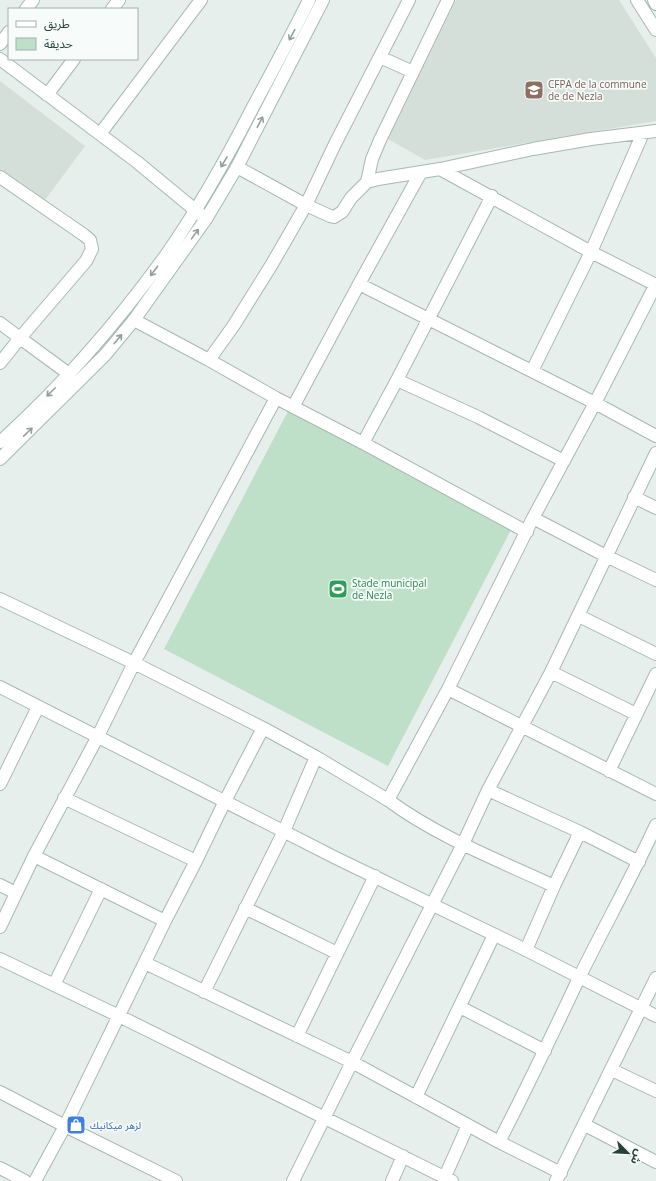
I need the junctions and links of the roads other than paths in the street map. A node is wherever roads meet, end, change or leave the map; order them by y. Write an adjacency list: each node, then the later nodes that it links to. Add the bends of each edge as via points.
1 (33, 0): 11 (street)
2 (119, 0): 12 (street)
3 (201, 0): 23 (street)
4 (309, 0): 31 (street, one-way to 31, via 229,153)
5 (323, 0): 24 (street, one-way to 5)
6 (409, 0): 16 (street)
7 (448, 0): 19 (street)
8 (637, 0): 13 (street)
9 (654, 0): 10 (street)
10 (656, 4)
11 (27, 8)
12 (113, 8)
13 (656, 30)
14 (8, 33): 15 (street)
15 (0, 44)
16 (380, 57): 19 (street); 30 (street)
17 (0, 59): 20 (street)
18 (73, 60): 20 (street)
19 (413, 72): 28 (street, via 372,159)
20 (47, 95): 23 (street)
21 (656, 132): 22 (street)
22 (643, 133): 25 (street, via 555,145); 33 (street)
23 (100, 134): 31 (street)
24 (237, 167): 30 (street); 32 (street)
25 (440, 169): 26 (street); 29 (street)
26 (421, 172): 28 (street); 34 (street)
27 (0, 177): 39 (street, via 84,235 90,240 92,249 86,261)
28 (367, 182): 30 (street, via 351,198 342,212 334,217)
29 (492, 196): 33 (street); 36 (street)
30 (306, 205): 40 (street, via 234,325)
31 (195, 210): 32 (street); 43 (street, one-way to 43, via 122,315)
32 (206, 219): 37 (street, one-way to 32)
33 (591, 252): 35 (street); 42 (street)
34 (359, 284): 36 (street); 47 (street)
35 (656, 285): 46 (street)
36 (427, 318): 42 (street); 44 (street)
37 (134, 320): 40 (street); 52 (street, one-way to 37, via 105,354)
38 (0, 323): 39 (street)
39 (20, 338): 41 (street); 43 (street)
40 (209, 360): 45 (street)
41 (0, 363)
42 (532, 371): 46 (street)
43 (69, 374): 49 (street, one-way to 49)
44 (397, 380): 50 (street); 53 (street, via 478,417)
45 (276, 398): 47 (street); 63 (street)
46 (595, 403): 48 (street); 53 (street)
47 (293, 407): 50 (street)
48 (656, 436)
49 (0, 442)
50 (363, 443): 57 (street)
51 (656, 453): 54 (street)
52 (0, 459)
53 (564, 461): 56 (street)
54 (634, 497): 55 (street); 58 (street)
55 (656, 508)
56 (533, 518): 57 (street); 58 (street)
57 (527, 532): 67 (street)
58 (606, 556): 59 (street); 61 (street)
59 (656, 580)
60 (0, 599): 63 (street)
61 (579, 616): 62 (street); 64 (street)
62 (656, 654)
63 (134, 663): 71 (street); 72 (street)
64 (551, 672): 69 (street); 70 (street)
65 (656, 674): 69 (street)
66 (0, 688): 68 (street)
67 (448, 689): 70 (street); 79 (street)
68 (38, 707): 72 (street); 75 (street)
69 (636, 714): 74 (street)
70 (521, 726): 74 (street); 76 (street)
71 (263, 728): 73 (street); 80 (street)
72 (97, 738): 78 (street); 80 (street)
73 (316, 757): 79 (street); 82 (street)
74 (609, 771): 77 (street)
75 (0, 784)
76 (488, 790): 83 (street); 84 (street)
77 (656, 794)
78 (64, 798): 85 (street); 86 (street)
79 (388, 800): 84 (street, via 415,819)
80 (225, 801): 82 (street); 86 (street)
81 (656, 825): 87 (street)
82 (284, 831): 88 (street); 94 (street)
83 (580, 832): 87 (street); 90 (street)
84 (462, 844): 90 (street); 93 (street)
85 (34, 856): 91 (street); 92 (street)
86 (196, 861): 95 (street)
87 (639, 862): 102 (street)
88 (375, 876): 93 (street); 99 (street)
89 (0, 884): 92 (street)
90 (554, 886): 98 (street)
91 (101, 889): 95 (street); 104 (street)
92 (16, 893): 96 (street)
93 (432, 905): 97 (street); 112 (street)
94 (245, 908): 99 (street); 105 (street)
95 (165, 921): 101 (street)
96 (0, 927)
97 (494, 935): 98 (street); 106 (street)
98 (526, 950): 102 (street)
99 (337, 953): 110 (street)
100 (0, 959): 104 (street)
101 (145, 963): 105 (street); 108 (street)
102 (580, 977): 107 (street); 111 (street)
103 (656, 978): 107 (street)
104 (54, 985): 108 (street)
105 (204, 992): 110 (street)
106 (460, 1007): 111 (street); 116 (street)
107 (642, 1009): 109 (street); 113 (street)
108 (119, 1016): 117 (street); 120 (street)
109 (656, 1016)
110 (297, 1036): 112 (street)
111 (545, 1051): 121 (street)
112 (352, 1062): 116 (street); 117 (street)
113 (612, 1070): 114 (street); 119 (street)
114 (656, 1091)
115 (0, 1094): 120 (street)
116 (416, 1097): 118 (street)
117 (325, 1118): 122 (street); 126 (street)
118 (468, 1125): 121 (street); 127 (street)
119 (585, 1125): 123 (street); 125 (street)
120 (65, 1126): 129 (street); 130 (street)
121 (500, 1142): 125 (street)
122 (403, 1156): 127 (street); 131 (street)
123 (654, 1156)
124 (0, 1168): 128 (street)
125 (559, 1177)
126 (299, 1179)
127 (446, 1180)
128 (25, 1181)
129 (35, 1181)
130 (176, 1181)
131 (392, 1181)

